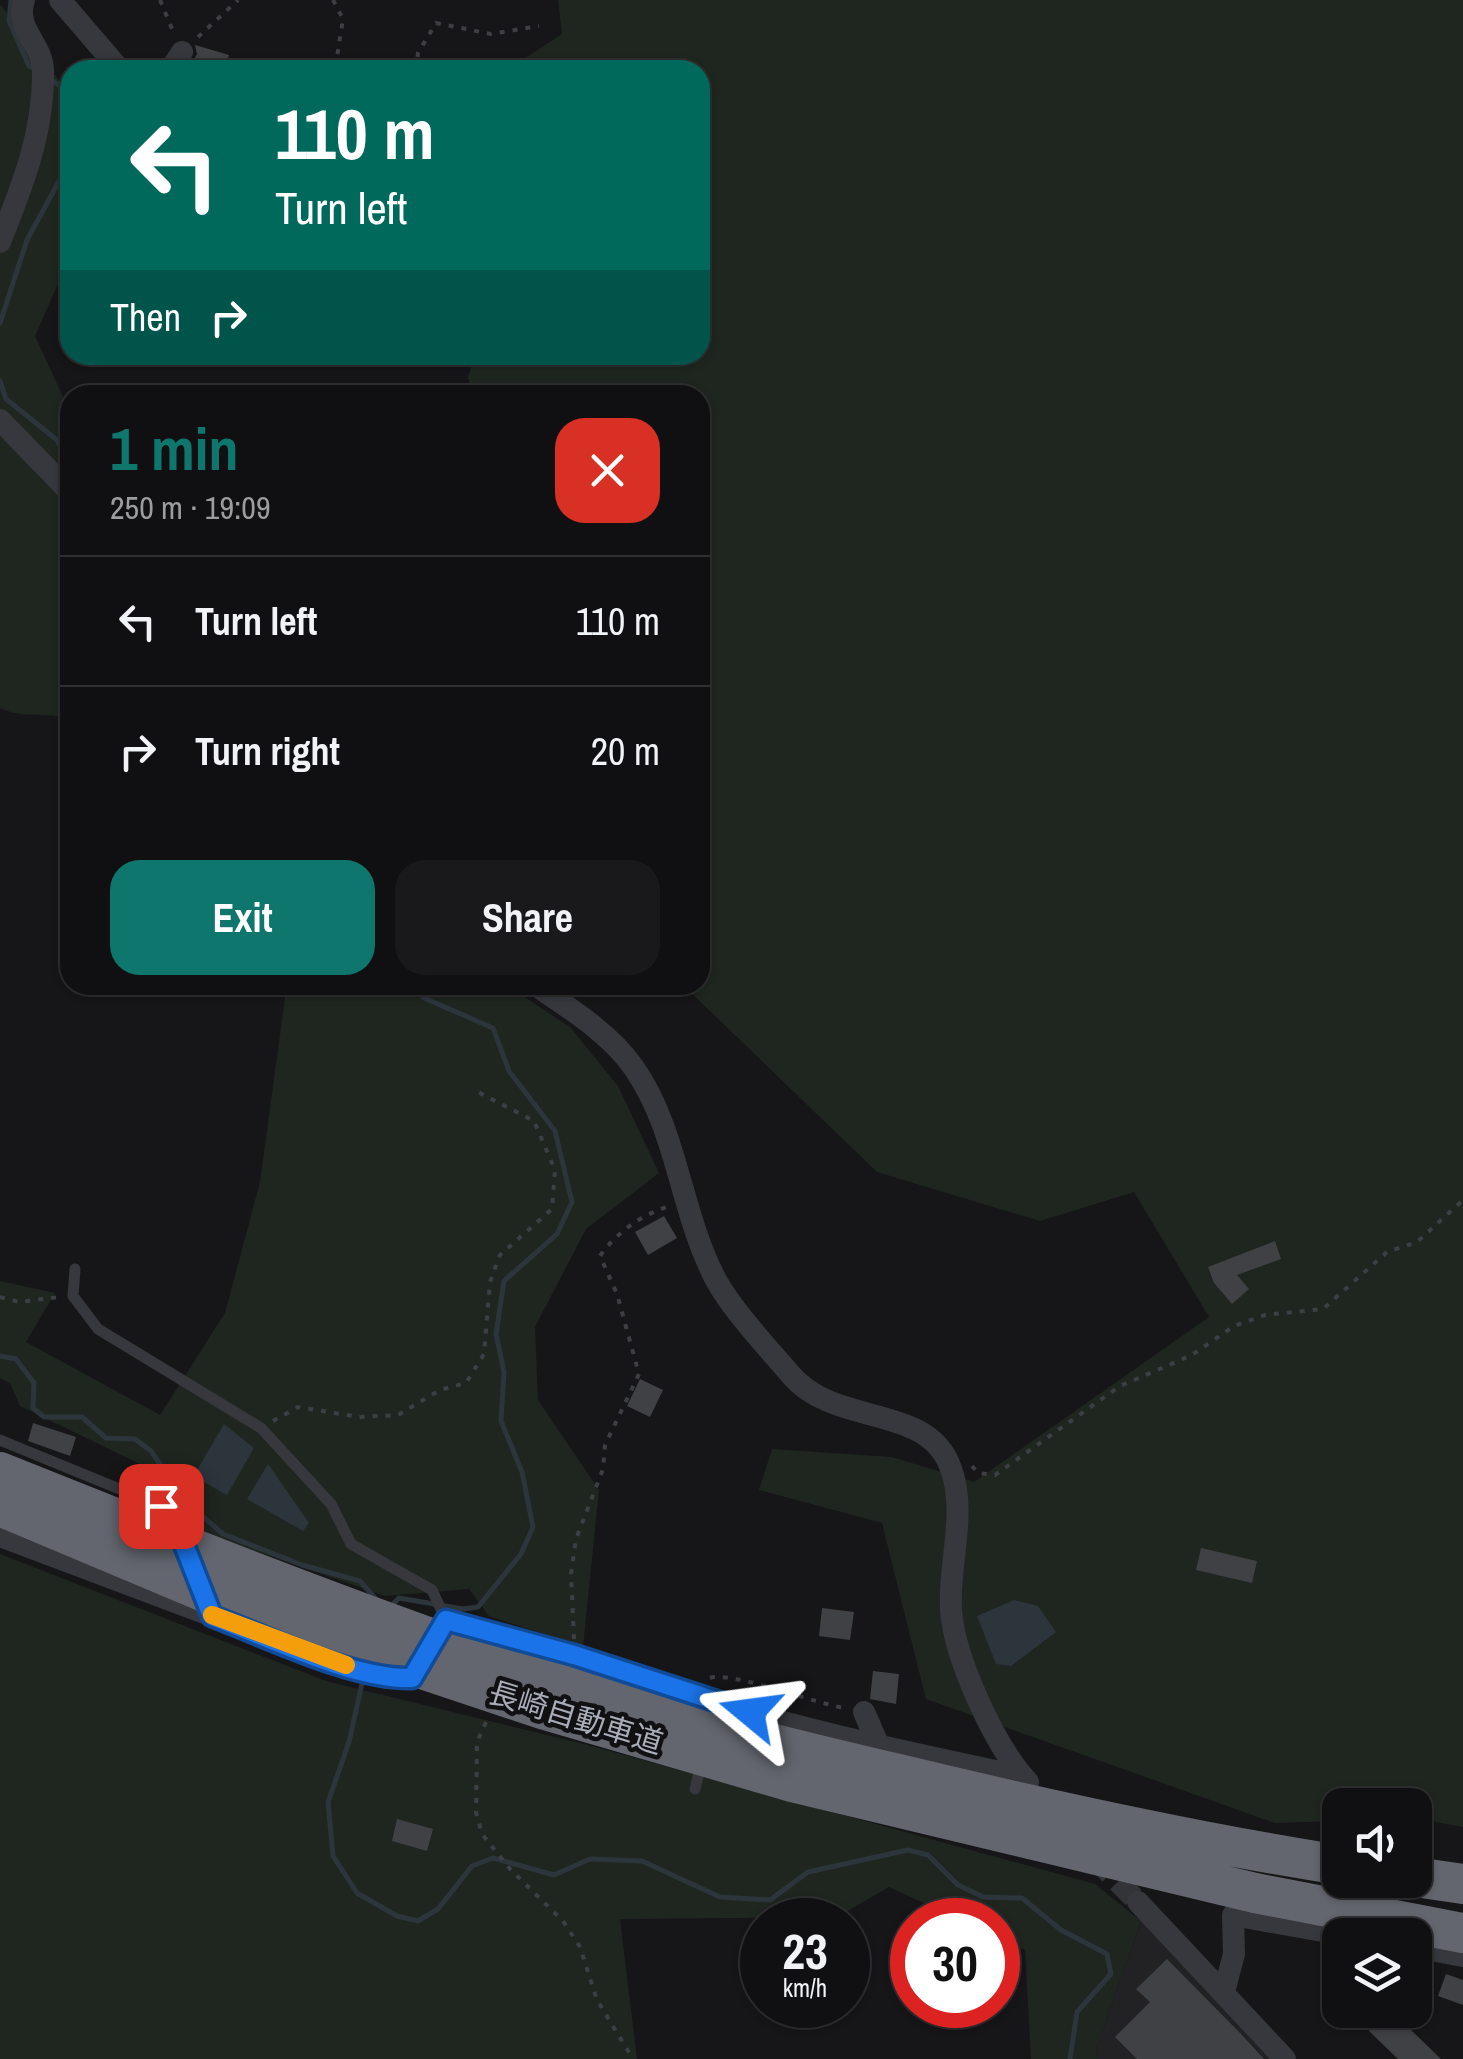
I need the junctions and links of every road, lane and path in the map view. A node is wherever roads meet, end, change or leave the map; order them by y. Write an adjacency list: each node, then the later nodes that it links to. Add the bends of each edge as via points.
1 (24, 0): 12 (street, via 20,13 43,75 29,169)
2 (60, 0): 7 (street)
3 (160, 0): 8 (path)
4 (238, 0): 9 (path)
5 (333, 0): 10 (path, via 343,18)
6 (539, 26): 11 (path, via 491,34 436,23)
7 (111, 60)
8 (176, 60)
9 (177, 60)
10 (337, 60)
11 (417, 60)
12 (0, 242)
13 (0, 420): 14 (street)
14 (60, 482)
15 (548, 995): 18 (street, via 633,1067 654,1103)
16 (478, 1092): 22 (path, via 534,1121 555,1170 552,1209 500,1255 490,1282 484,1354 466,1383 398,1415 359,1417 298,1407)
17 (1463, 1200): 24 (path, via 1417,1242 1387,1252 1323,1309 1265,1314 1234,1326 1192,1355 1120,1386 995,1476 978,1473)
18 (684, 1201): 30 (path, via 613,1237 600,1256 638,1374 605,1446 603,1470 576,1539); 34 (street, via 717,1282 795,1380 850,1412 920,1431 950,1465 958,1497 951,1612 974,1696 1030,1784)
19 (75, 1269): 20 (lane)
20 (73, 1296): 21 (path, via 19,1302); 22 (lane, via 98,1328)
21 (0, 1297)
22 (261, 1428): 29 (lane, via 331,1504 351,1544 432,1590)
23 (0, 1440): 28 (lane, via 161,1506 174,1519)
24 (967, 1461)
25 (0, 1472): 36 (highway, 長崎自動車道, bridge, via 266,1578 548,1679 799,1750 1026,1804)
26 (0, 1506): 41 (highway, 長崎自動車道, bridge, via 256,1614 542,1709 1035,1843)
27 (0, 1536): 28 (street)
28 (212, 1616): 29 (street, via 387,1678 412,1678)
29 (446, 1620): 30 (street)
30 (574, 1655): 31 (street)
31 (718, 1704): 33 (path, via 705,1686 711,1676); 34 (street); 35 (lane)
32 (491, 1710): 45 (path, via 476,1742 482,1834 571,1934 597,2000)
33 (864, 1712): 34 (street)
34 (879, 1746)
35 (695, 1789)
36 (1322, 1862)
37 (1432, 1879): 38 (highway)
38 (1463, 1884)
39 (1138, 1902): 44 (street)
40 (1322, 1931): 44 (street, via 1233,1916 1234,1954)
41 (1463, 1933)
42 (1432, 1950): 43 (street)
43 (1463, 1956)
44 (1224, 1992): 46 (street)
45 (634, 2059)
46 (1286, 2059)

